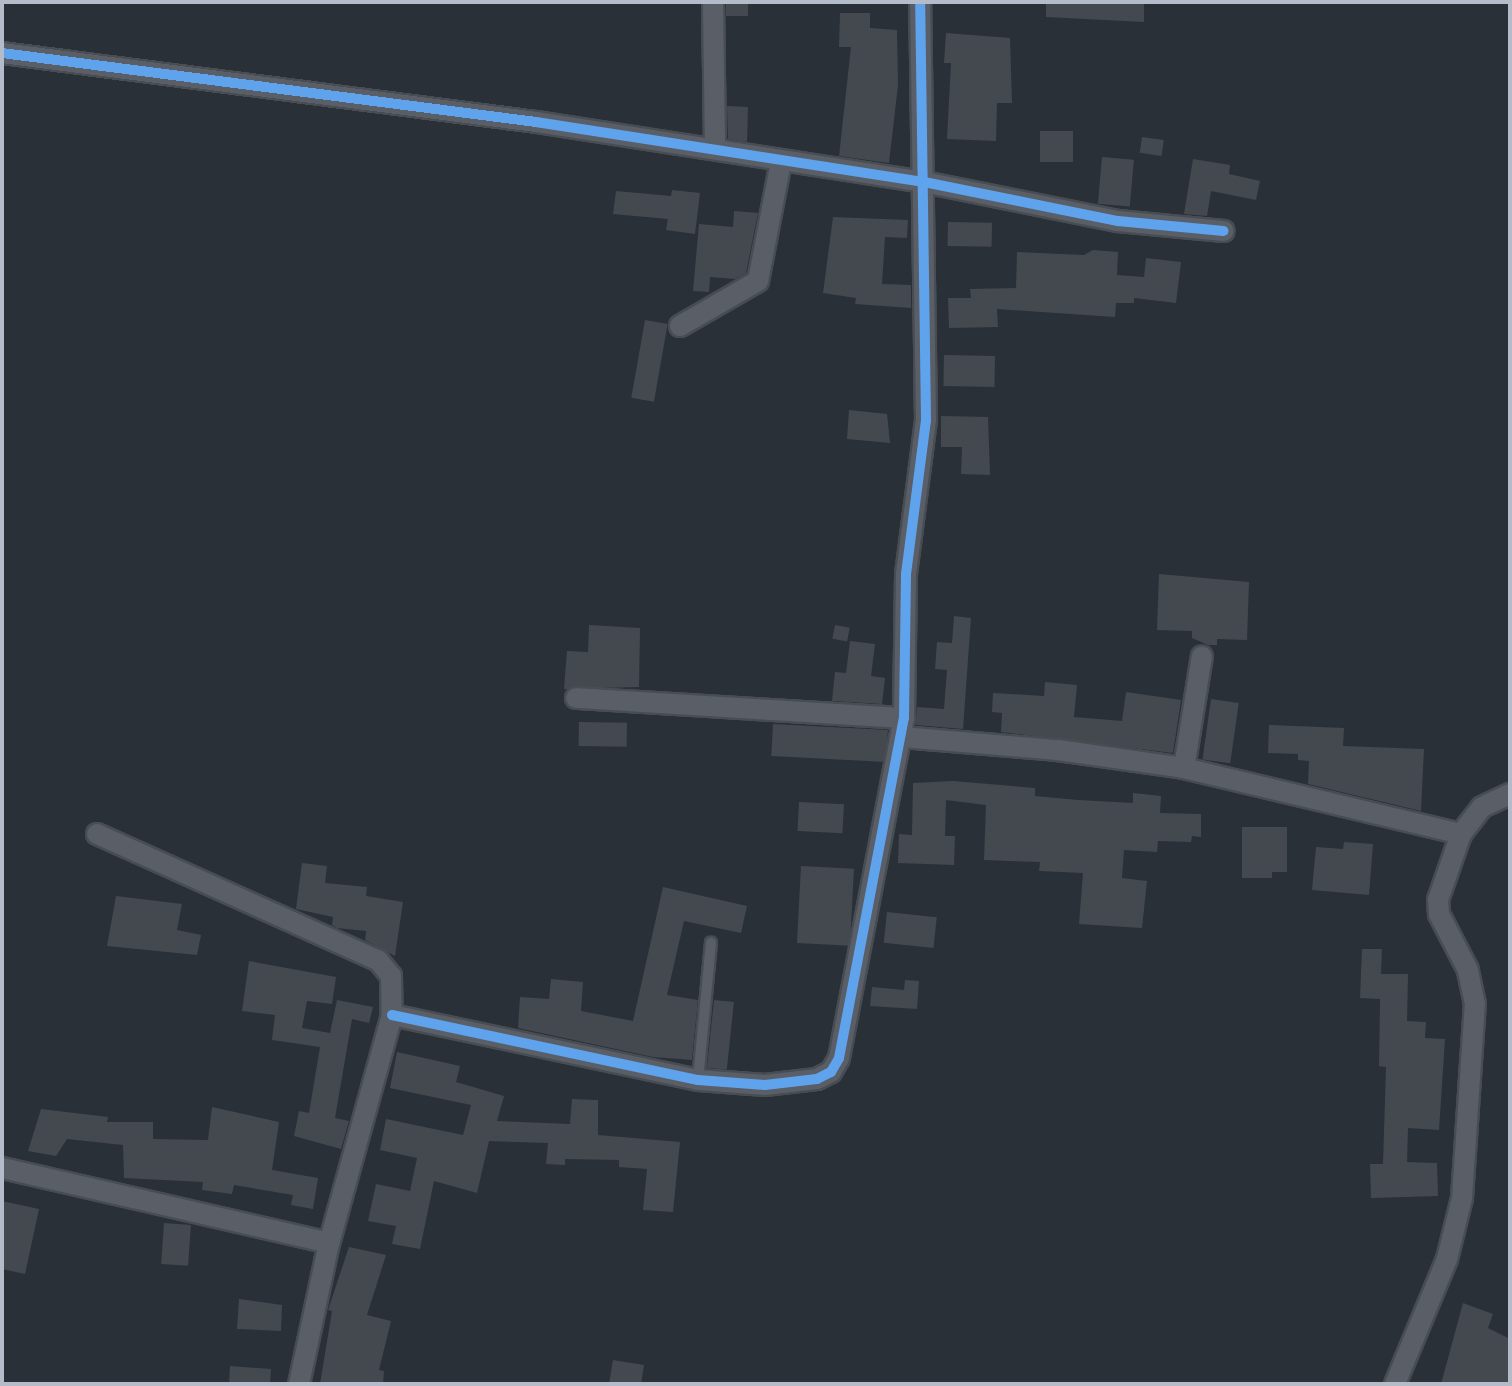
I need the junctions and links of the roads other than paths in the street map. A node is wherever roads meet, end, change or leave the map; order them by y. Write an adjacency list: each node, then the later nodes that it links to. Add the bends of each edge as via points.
1 (713, 2): 4 (street)
2 (920, 2): 6 (street)
3 (2, 53): 4 (street)
4 (715, 148): 5 (street)
5 (781, 162): 6 (street); 8 (street, via 758,281)
6 (924, 182): 7 (street, via 1118,221); 11 (street, via 926,420 906,574)
7 (1224, 231)
8 (680, 326)
9 (1202, 656): 12 (street)
10 (576, 698): 11 (street)
11 (903, 728): 12 (street); 18 (street, via 844,1046 834,1068 817,1079 765,1085)
12 (1184, 768): 15 (street)
13 (1510, 794): 15 (street, via 1482,807)
14 (97, 834): 17 (street, via 378,960 391,976)
15 (1461, 834): 22 (street, via 1438,900 1444,927 1468,970 1475,1004 1462,1198 1447,1259)
16 (711, 943): 18 (lane)
17 (392, 1015): 18 (street); 20 (street)
18 (698, 1080)
19 (2, 1168): 20 (street)
20 (329, 1243): 21 (street)
21 (299, 1384)
22 (1395, 1384)

